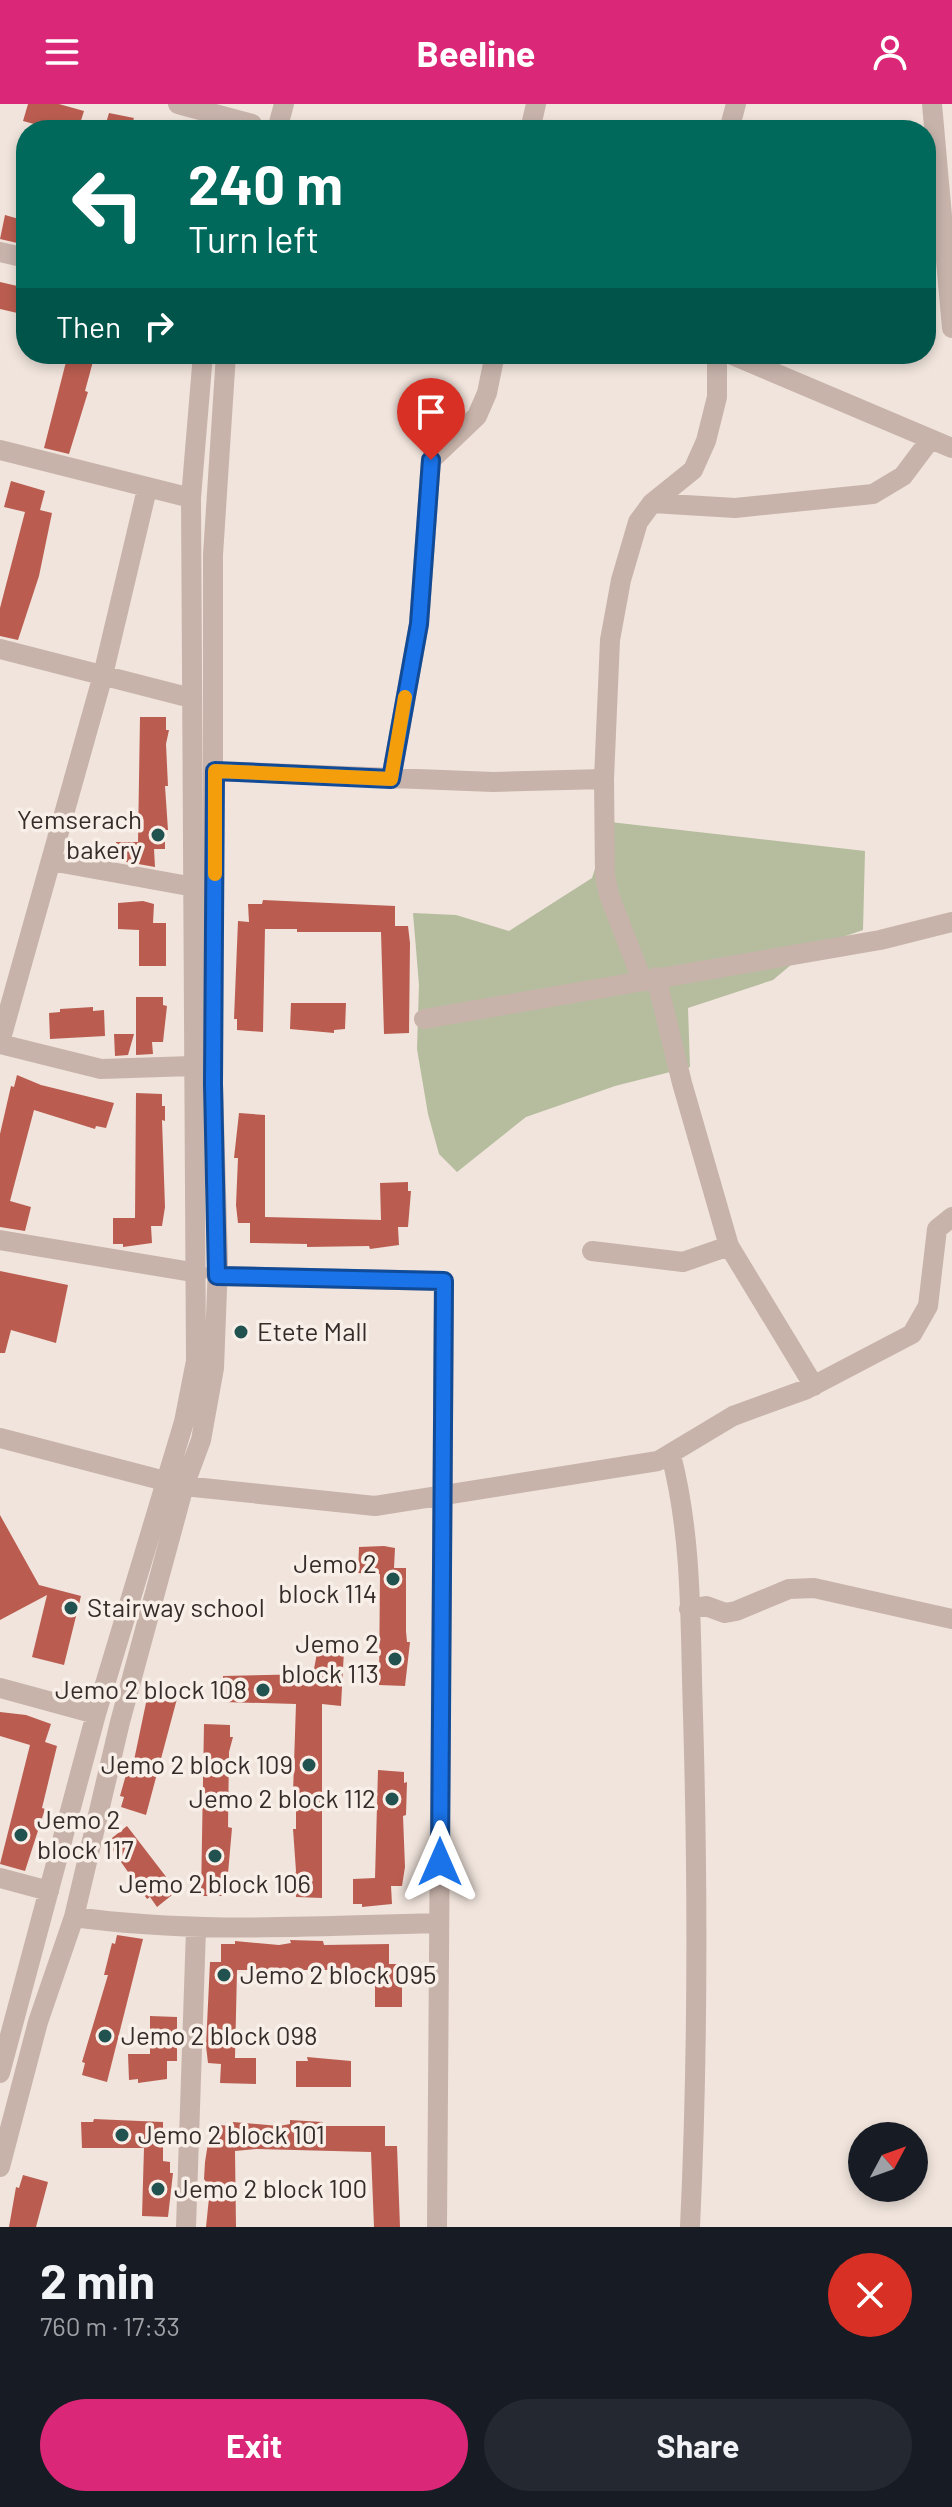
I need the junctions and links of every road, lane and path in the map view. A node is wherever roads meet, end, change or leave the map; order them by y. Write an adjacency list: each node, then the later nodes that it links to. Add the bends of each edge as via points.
1 (178, 104): 2 (street)
2 (253, 119)
3 (936, 136): 4 (street)
4 (947, 225): 5 (street)
5 (952, 328)
6 (202, 364): 15 (street)
7 (225, 364): 20 (street, via 213,555)
8 (493, 364): 21 (street, via 477,416 431,460 419,624)
9 (717, 364): 16 (street, via 717,397 693,470)
10 (753, 364): 11 (street)
11 (930, 440): 12 (street); 16 (street, via 903,476 873,494 735,508)
12 (952, 448)
13 (0, 450): 14 (street)
14 (147, 489): 15 (street); 18 (street)
15 (191, 498): 19 (street)
16 (652, 503): 22 (street, via 638,522 610,640)
17 (0, 649): 18 (street)
18 (103, 675): 19 (street); 24 (street)
19 (191, 698): 23 (street)
20 (215, 771): 21 (street); 23 (street)
21 (391, 779): 22 (street)
22 (604, 779): 27 (street, via 609,895)
23 (205, 826): 25 (street); 35 (street, via 213,1084)
24 (51, 861): 25 (street); 29 (street)
25 (194, 887): 30 (street)
26 (952, 922): 27 (street, via 880,940)
27 (649, 978): 28 (street); 33 (street)
28 (424, 1019)
29 (0, 1043): 30 (street, via 101,1069)
30 (192, 1066): 35 (street)
31 (952, 1217): 36 (street, via 937,1229 928,1306 912,1334)
32 (0, 1240): 35 (street)
33 (729, 1246): 34 (street, via 683,1262); 36 (street)
34 (592, 1251)
35 (208, 1275): 39 (street, via 208,1407 201,1440); 40 (street, via 444,1281)
36 (814, 1386): 38 (street, via 733,1416)
37 (0, 1438): 39 (street)
38 (671, 1455): 40 (street); 41 (street, via 684,1503)
39 (175, 1482): 40 (street, via 375,1506); 44 (street); 47 (street)
40 (443, 1493): 48 (street)
41 (689, 1609): 42 (street, via 706,1606 725,1613 789,1589 814,1588); 56 (street, via 696,2062)
42 (952, 1619)
43 (0, 1688): 44 (street)
44 (96, 1714): 46 (street)
45 (0, 1878): 46 (street)
46 (49, 1891): 50 (street)
47 (74, 1917): 49 (street); 51 (street)
48 (439, 1923): 49 (street); 55 (street)
49 (196, 1929): 54 (street)
50 (16, 2014): 51 (street); 52 (street)
51 (38, 2022): 53 (street)
52 (0, 2073)
53 (0, 2167)
54 (186, 2227)
55 (437, 2227)
56 (690, 2227)

